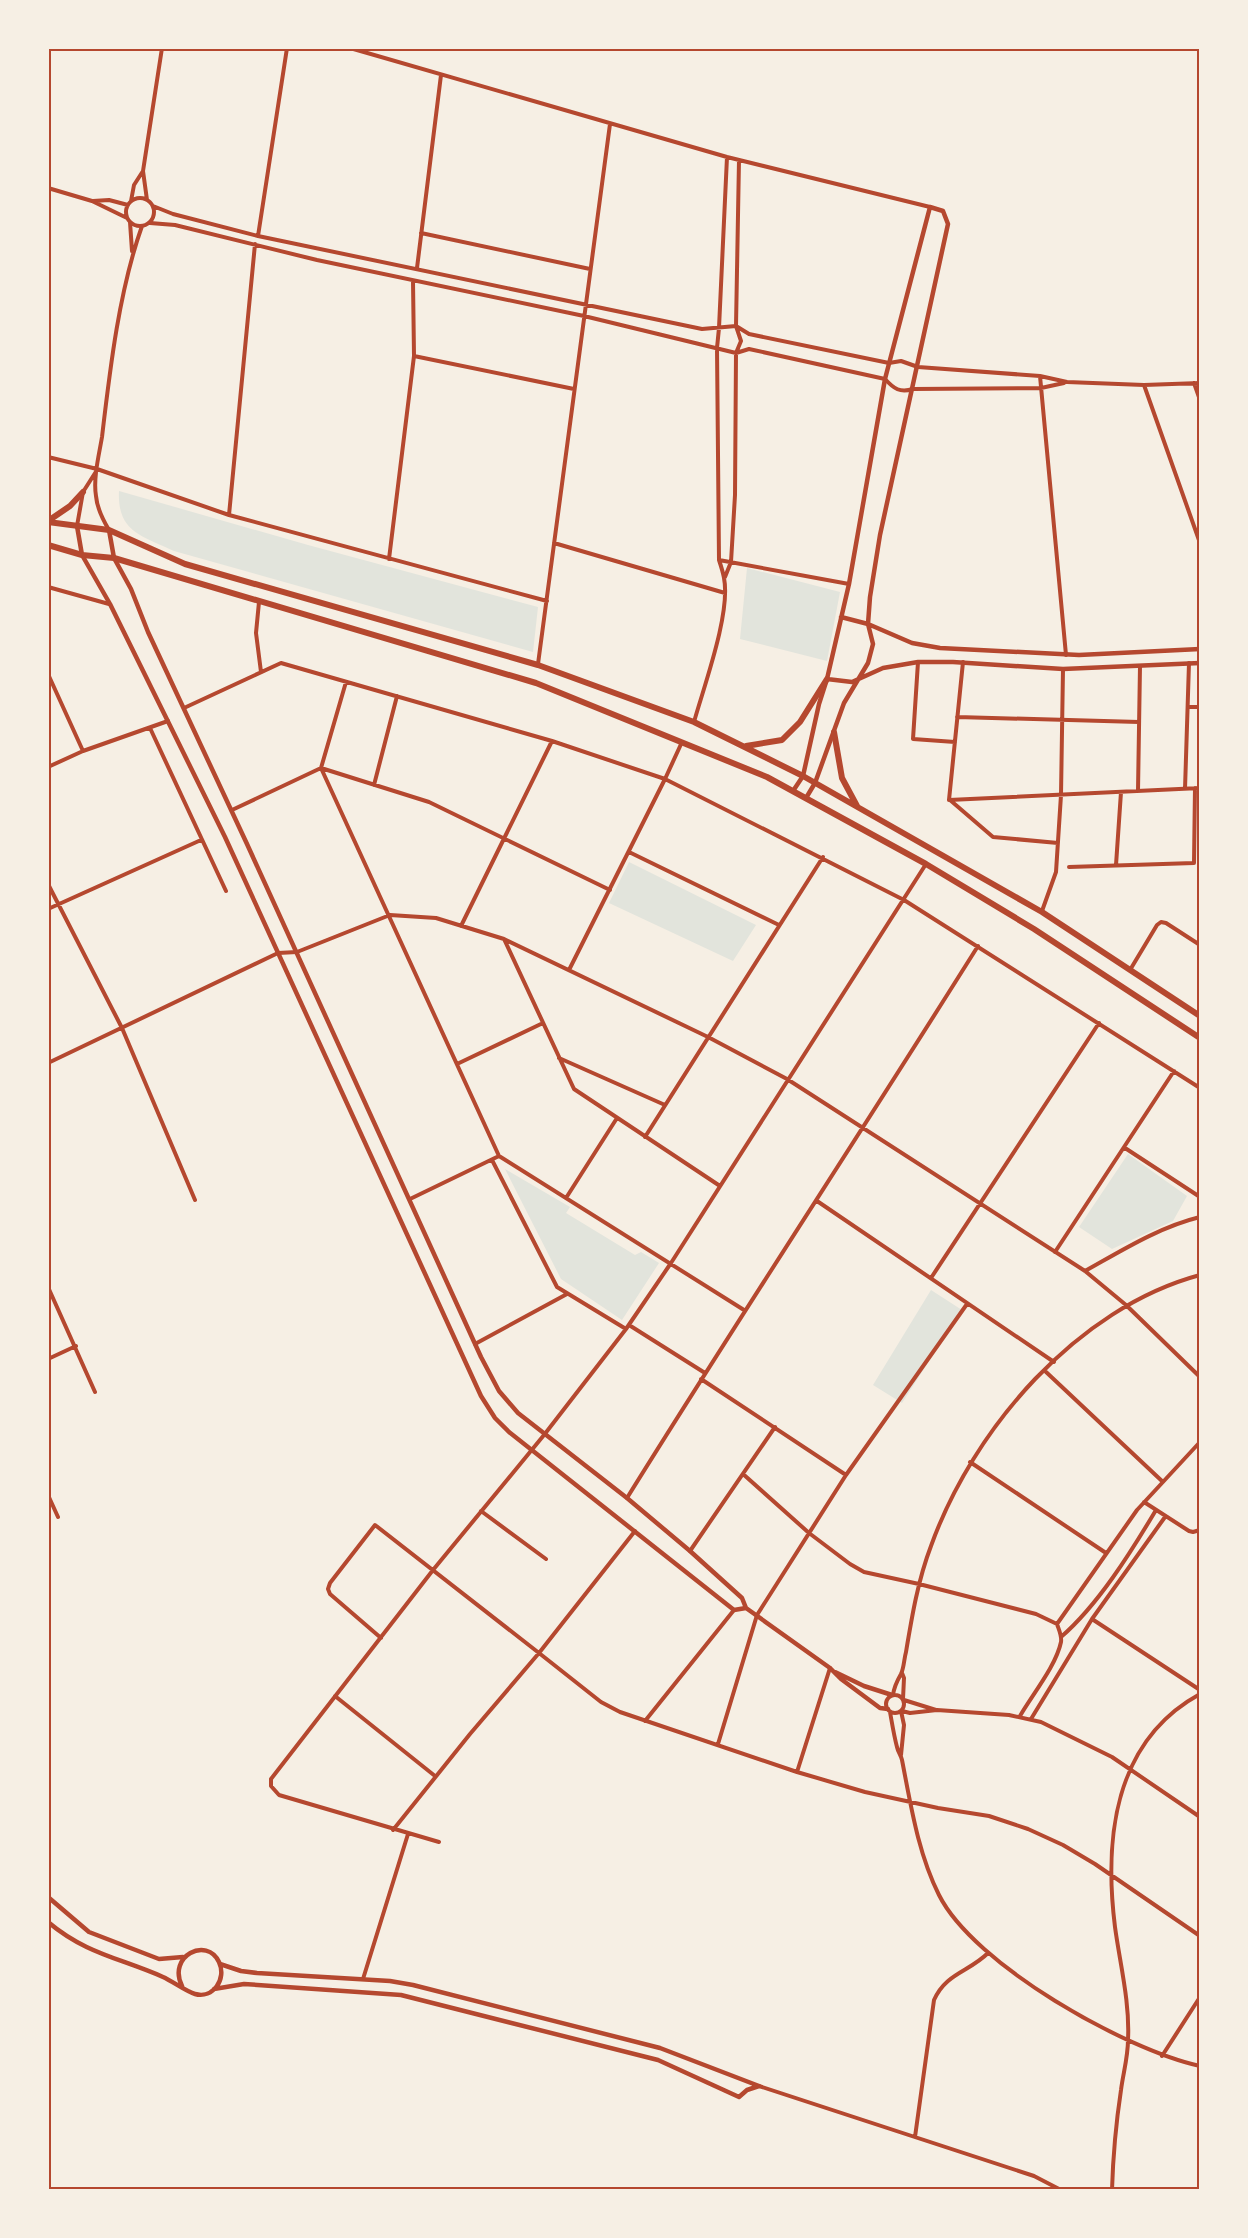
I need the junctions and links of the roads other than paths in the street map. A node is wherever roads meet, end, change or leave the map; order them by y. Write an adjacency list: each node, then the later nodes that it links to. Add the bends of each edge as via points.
1 (162, 48): 8 (street)
2 (287, 48): 19 (street)
3 (350, 48): 4 (street)
4 (441, 75): 5 (street); 18 (street)
5 (610, 124): 6 (street); 23 (street)
6 (727, 157): 7 (street); 28 (street)
7 (739, 160): 14 (street); 27 (street)
8 (143, 171): 10 (street); 12 (street)
9 (48, 188): 11 (street)
10 (147, 200): 12 (street, via 139,198); 13 (street)
11 (92, 201): 12 (street); 15 (street)
12 (129, 203): 15 (street)
13 (153, 206): 16 (street); 19 (street)
14 (930, 207): 32 (street); 33 (street, via 943,211 948,224)
15 (128, 220): 17 (street); 21 (street)
16 (150, 223): 17 (street); 20 (street)
17 (142, 226): 21 (street)
18 (421, 233): 22 (street); 23 (street)
19 (258, 236): 22 (street)
20 (255, 244): 24 (street); 47 (street)
21 (132, 255): 45 (street)
22 (417, 268): 25 (street)
23 (590, 269): 25 (street)
24 (413, 281): 26 (street); 31 (street)
25 (585, 306): 26 (street); 28 (street, via 702,329)
26 (584, 316): 29 (street); 41 (street)
27 (736, 326): 28 (street); 30 (street, via 741,341); 32 (street, via 749,334)
28 (719, 328): 29 (street)
29 (717, 348): 30 (street); 57 (street)
30 (736, 353): 35 (street, via 749,349); 58 (street)
31 (414, 356): 41 (street); 56 (street)
32 (889, 363): 33 (street, via 901,362); 35 (street)
33 (918, 368): 34 (street); 42 (street)
34 (1040, 376): 36 (street); 40 (street)
35 (885, 379): 42 (street, via 894,389); 60 (street)
36 (1067, 382): 39 (street); 40 (street)
37 (1194, 383): 38 (street); 39 (street); 43 (street)
38 (1200, 383)
39 (1144, 384): 52 (street)
40 (1041, 388): 42 (street); 69 (street)
41 (574, 389): 51 (street)
42 (914, 389): 67 (street, via 880,535)
43 (1200, 400)
44 (48, 457): 45 (street)
45 (98, 469): 46 (street); 47 (street); 50 (street, via 95,495)
46 (83, 492): 48 (main road); 49 (street)
47 (229, 515): 56 (street)
48 (48, 521): 49 (main road)
49 (77, 526): 50 (main road); 54 (street)
50 (109, 530): 55 (street); 74 (main road, via 185,564)
51 (554, 543): 62 (street); 64 (street)
52 (1200, 543)
53 (48, 545): 54 (main road)
54 (82, 555): 55 (main road); 65 (street)
55 (114, 558): 63 (main road); 85 (street)
56 (389, 559): 64 (street)
57 (719, 560): 58 (street); 59 (street)
58 (731, 562): 59 (street); 60 (street)
59 (724, 578): 62 (street)
60 (849, 584): 66 (street)
61 (48, 587): 65 (street)
62 (725, 593): 89 (street, via 723,620)
63 (259, 601): 77 (street, via 256,633); 94 (main road, via 537,683)
64 (547, 601): 74 (street)
65 (110, 604): 88 (street)
66 (841, 617): 67 (street); 79 (street)
67 (868, 624): 69 (street, via 929,647); 80 (street, via 873,644)
68 (1200, 649): 69 (street)
69 (1066, 655)
70 (918, 662): 71 (street); 80 (street, via 883,668); 95 (street, via 913,740)
71 (963, 662): 76 (street); 86 (street)
72 (1190, 663): 73 (street); 75 (street); 83 (street)
73 (1200, 663)
74 (538, 665): 89 (main road)
75 (1140, 666): 76 (street); 90 (street)
76 (1063, 669): 87 (street)
77 (261, 672): 81 (street, via 281,663); 85 (street)
78 (48, 674): 97 (street)
79 (827, 678): 80 (street, via 847,683); 96 (main road, via 800,722 783,740); 100 (street)
80 (858, 681): 92 (street, via 844,703)
81 (346, 682): 82 (street); 99 (street)
82 (397, 696): 93 (street); 103 (street)
83 (1188, 707): 84 (street); 105 (street)
84 (1200, 707)
85 (184, 708): 113 (street)
86 (957, 717): 87 (street); 95 (street)
87 (1062, 720): 90 (street); 109 (street)
88 (168, 721): 91 (street); 136 (street)
89 (694, 722): 96 (main road)
90 (1139, 722): 107 (street)
91 (150, 728): 97 (street); 115 (street)
92 (834, 732): 102 (street); 112 (main road, via 842,778)
93 (552, 741): 101 (street); 114 (street)
94 (682, 741): 101 (street); 106 (main road)
95 (955, 742): 111 (street)
96 (744, 747): 100 (main road)
97 (83, 751): 98 (street)
98 (48, 767)
99 (321, 768): 103 (street); 113 (street); 129 (street)
100 (803, 776): 102 (main road); 106 (street)
101 (665, 779): 117 (street); 118 (street)
102 (815, 783): 110 (street); 112 (main road)
103 (374, 785): 114 (street, via 429,802)
104 (1197, 788): 105 (street); 120 (street, via 1194,863)
105 (1185, 789): 107 (street)
106 (793, 791): 110 (main road)
107 (1138, 791): 108 (street)
108 (1120, 792): 109 (street); 120 (street)
109 (1061, 795): 111 (street); 116 (street)
110 (806, 798): 119 (main road)
111 (949, 800): 116 (street, via 993,837)
112 (858, 807): 128 (main road)
113 (232, 810): 135 (street)
114 (506, 838): 123 (street); 131 (street)
115 (201, 840): 124 (street); 126 (street)
116 (1058, 843): 128 (street, via 1056,872)
117 (629, 852): 123 (street); 130 (street)
118 (823, 858): 125 (street); 130 (street)
119 (926, 864): 125 (street); 144 (main road, via 1034,929)
120 (1116, 865): 121 (street)
121 (1069, 867)
122 (48, 884): 126 (street)
123 (610, 890): 137 (street)
124 (226, 891)
125 (903, 900): 134 (street); 149 (street)
126 (58, 905): 127 (street); 142 (street)
127 (48, 909)
128 (1042, 912): 138 (main road)
129 (390, 915): 131 (street, via 436,918); 135 (street); 147 (street)
130 (780, 925): 143 (street)
131 (461, 926): 132 (street)
132 (504, 939): 137 (street); 140 (street)
133 (1200, 945): 138 (street, via 1161,922)
134 (978, 946): 141 (street); 153 (street)
135 (297, 952): 136 (street); 161 (street)
136 (278, 953): 142 (street); 189 (street, via 481,1396 502,1425)
137 (569, 970): 143 (street)
138 (1130, 970): 139 (main road)
139 (1200, 1016)
140 (543, 1023): 145 (street); 147 (street)
141 (1099, 1023): 148 (street); 164 (street)
142 (122, 1028): 146 (street); 162 (street)
143 (708, 1037): 149 (street); 151 (street)
144 (1200, 1038)
145 (559, 1058): 151 (street); 152 (street, via 574,1089)
146 (48, 1063)
147 (457, 1064): 156 (street)
148 (1174, 1071): 150 (street); 155 (street)
149 (788, 1079): 153 (street); 158 (street)
150 (1200, 1088)
151 (665, 1105): 154 (street)
152 (617, 1118): 154 (street); 160 (street)
153 (864, 1130): 163 (street); 164 (street)
154 (645, 1137): 158 (street)
155 (1125, 1148): 159 (street); 166 (street)
156 (498, 1156): 157 (street); 160 (street)
157 (492, 1160): 161 (street); 172 (street, via 557,1287)
158 (720, 1186): 167 (street)
159 (1200, 1196)
160 (566, 1198): 167 (street)
161 (410, 1199): 177 (street)
162 (195, 1200)
163 (817, 1201): 170 (street); 175 (street)
164 (979, 1203): 166 (street); 170 (street)
165 (1200, 1217): 168 (street, via 1158,1232)
166 (1056, 1252): 168 (street)
167 (671, 1263): 175 (street); 176 (street)
168 (1085, 1271): 174 (street)
169 (1200, 1275): 174 (street)
170 (931, 1278): 173 (street)
171 (48, 1287): 178 (street)
172 (568, 1294): 176 (street); 177 (street)
173 (967, 1304): 180 (street); 192 (street)
174 (1125, 1305): 180 (street); 183 (street)
175 (744, 1310): 182 (street)
176 (628, 1327): 182 (street); 187 (street)
177 (475, 1344): 187 (street, via 499,1391)
178 (76, 1346): 179 (street); 185 (street)
179 (48, 1359)
180 (1054, 1362): 181 (street)
181 (1045, 1371): 190 (street, via 1000,1420); 193 (street)
182 (705, 1373): 184 (street)
183 (1200, 1377)
184 (701, 1379): 186 (street); 195 (street)
185 (95, 1392)
186 (775, 1427): 191 (street); 192 (street)
187 (544, 1435): 189 (street); 195 (street)
188 (1200, 1442): 193 (street)
189 (531, 1450): 198 (street); 202 (street)
190 (970, 1462): 205 (street); 208 (street, via 937,1529)
191 (743, 1474): 203 (street); 204 (street)
192 (846, 1475): 203 (street)
193 (1163, 1482): 196 (street)
194 (48, 1495): 199 (street)
195 (627, 1498): 204 (street)
196 (1144, 1502): 197 (street); 205 (street)
197 (1156, 1510): 200 (street); 214 (street, via 1088,1610)
198 (481, 1511): 206 (street); 207 (street)
199 (58, 1517)
200 (1166, 1517): 201 (street, via 1189,1531); 212 (street)
201 (1200, 1530)
202 (636, 1531): 210 (street); 216 (street)
203 (809, 1533): 208 (street, via 864,1572); 211 (street)
204 (690, 1551): 209 (street, via 742,1598)
205 (1106, 1553): 213 (street)
206 (546, 1559)
207 (433, 1570): 215 (street); 215 (street, via 375,1526 330,1582 330,1594); 216 (street)
208 (919, 1584): 213 (street, via 1036,1614); 219 (street)
209 (746, 1608): 210 (street); 211 (street)
210 (734, 1610): 229 (street)
211 (757, 1615): 217 (street); 230 (street)
212 (1092, 1619): 220 (street); 228 (street)
213 (1057, 1624): 214 (street)
214 (1061, 1637): 227 (street, via 1050,1666)
215 (381, 1638): 222 (street)
216 (539, 1653): 229 (street, via 601,1702); 234 (street)
217 (830, 1668): 218 (street); 233 (street)
218 (835, 1672): 221 (street); 224 (street, via 880,1708)
219 (902, 1673): 221 (street); 223 (street)
220 (1200, 1692): 232 (street, via 1161,1724)
221 (892, 1695): 223 (street); 224 (street, via 886,1703)
222 (335, 1696): 234 (street); 237 (street, via 273,1775 271,1786 279,1795)
223 (903, 1699): 225 (street); 226 (street)
224 (889, 1710): 226 (street); 231 (street)
225 (937, 1710): 226 (street); 227 (street)
226 (902, 1711): 231 (street)
227 (1020, 1716): 228 (street)
228 (1031, 1719): 232 (street, via 1092,1746)
229 (645, 1721): 230 (street)
230 (718, 1743): 233 (street)
231 (901, 1756): 235 (street)
232 (1131, 1769): 236 (street); 240 (street, via 1117,1808)
233 (797, 1772): 235 (street)
234 (436, 1776): 237 (street)
235 (909, 1802): 240 (street, via 1009,1822 1063,1845); 244 (street, via 922,1855 940,1897 955,1920)
236 (1200, 1817)
237 (393, 1830): 238 (street)
238 (408, 1834): 239 (street); 247 (street)
239 (439, 1842)
240 (1110, 1874): 243 (street); 251 (street)
241 (48, 1897): 245 (street, via 89,1932 159,1959)
242 (48, 1922): 248 (street, via 87,1949)
243 (1200, 1936)
244 (988, 1953): 251 (street, via 1043,1992); 255 (street, via 950,1978 934,2000)
245 (183, 1957): 246 (street, via 197,1950 205,1951); 248 (street, via 178,1971)
246 (220, 1964): 247 (street, via 257,1973); 249 (street, via 221,1978)
247 (363, 1980): 254 (street, via 413,1985 660,2048)
248 (182, 1986): 249 (street, via 202,1995)
249 (214, 1989): 254 (street, via 244,1984 400,1995 658,2060 739,2097)
250 (1200, 1997): 252 (street)
251 (1128, 2040): 252 (street); 257 (street)
252 (1162, 2056): 253 (street)
253 (1200, 2066)
254 (759, 2086): 255 (street)
255 (915, 2137): 256 (street, via 1034,2176)
256 (1061, 2190)
257 (1112, 2190)

